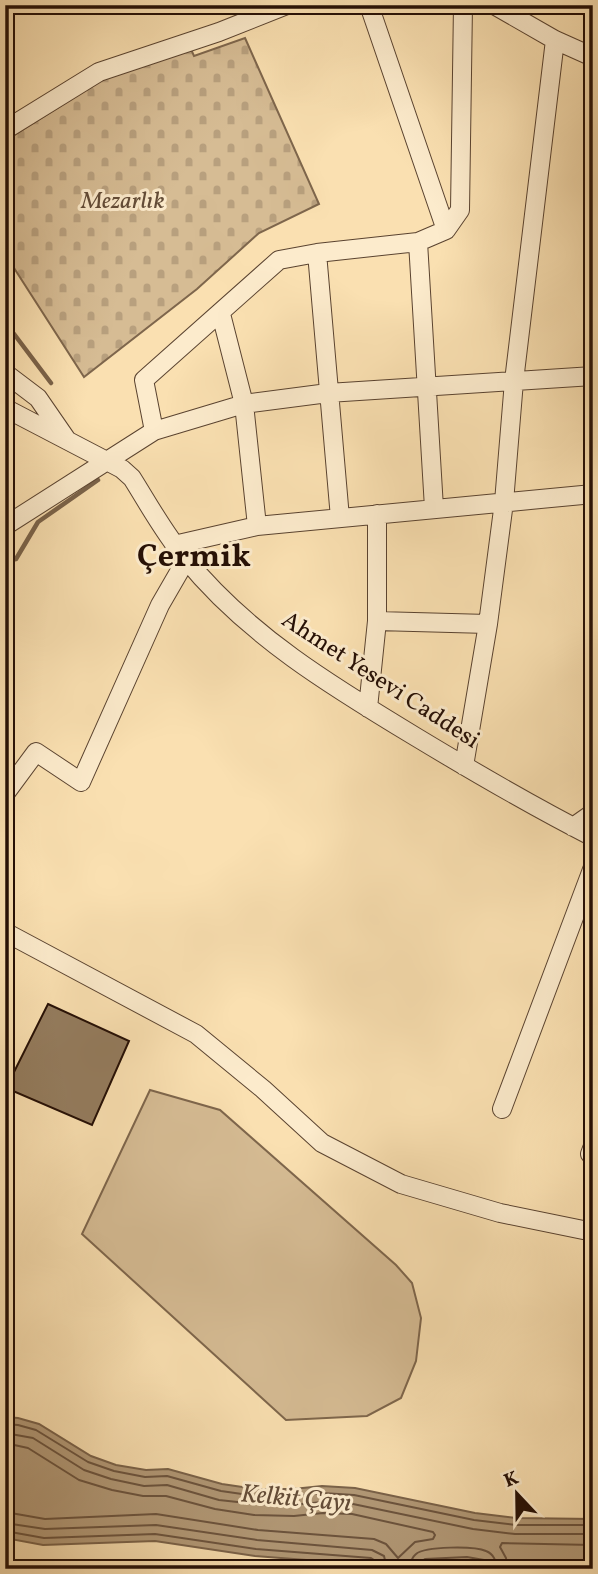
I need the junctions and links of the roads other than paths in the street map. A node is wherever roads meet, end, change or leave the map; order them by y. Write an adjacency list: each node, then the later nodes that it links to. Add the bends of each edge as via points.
1 (287, 5): 7 (street, via 99,72)
2 (369, 5): 8 (street)
3 (463, 5): 8 (street, via 460,210)
4 (494, 5): 5 (street)
5 (555, 40): 6 (street); 14 (street)
6 (593, 57)
7 (5, 130)
8 (446, 230): 9 (street)
9 (418, 242): 10 (street); 15 (street)
10 (317, 253): 11 (street, via 279,260); 16 (street)
11 (221, 314): 17 (street); 19 (street, via 144,380)
12 (5, 373): 20 (street, via 38,398)
13 (593, 376): 14 (street)
14 (514, 381): 15 (street); 23 (street)
15 (428, 386): 16 (street); 24 (street)
16 (328, 393): 17 (street); 26 (street)
17 (244, 404): 19 (street); 28 (street)
18 (5, 408): 20 (street, Ahmet Yesevi Caddesi)
19 (154, 431): 21 (street)
20 (67, 440): 21 (street, Ahmet Yesevi Caddesi)
21 (108, 461): 27 (street); 29 (street, Ahmet Yesevi Caddesi, via 132,478)
22 (593, 494): 23 (street)
23 (504, 502): 24 (street); 32 (street)
24 (433, 508): 25 (street)
25 (377, 514): 26 (street); 31 (street)
26 (340, 518): 28 (street)
27 (5, 526)
28 (257, 526): 29 (street)
29 (174, 545): 30 (street, Ahmet Yesevi Caddesi)
30 (186, 560): 33 (street, Ahmet Yesevi Caddesi, via 254,628); 35 (street, via 160,605 81,782 36,752)
31 (377, 621): 32 (street); 33 (street)
32 (488, 624): 34 (street)
33 (368, 708): 34 (street, Ahmet Yesevi Caddesi)
34 (464, 766): 37 (street, Ahmet Yesevi Caddesi)
35 (5, 794)
36 (593, 813): 37 (street)
37 (573, 827): 38 (street, Ahmet Yesevi Caddesi)
38 (593, 837)
39 (593, 867): 41 (street)
40 (5, 932): 42 (street, via 196,1034 322,1143 401,1184 500,1213)
41 (502, 1109)
42 (593, 1232)

